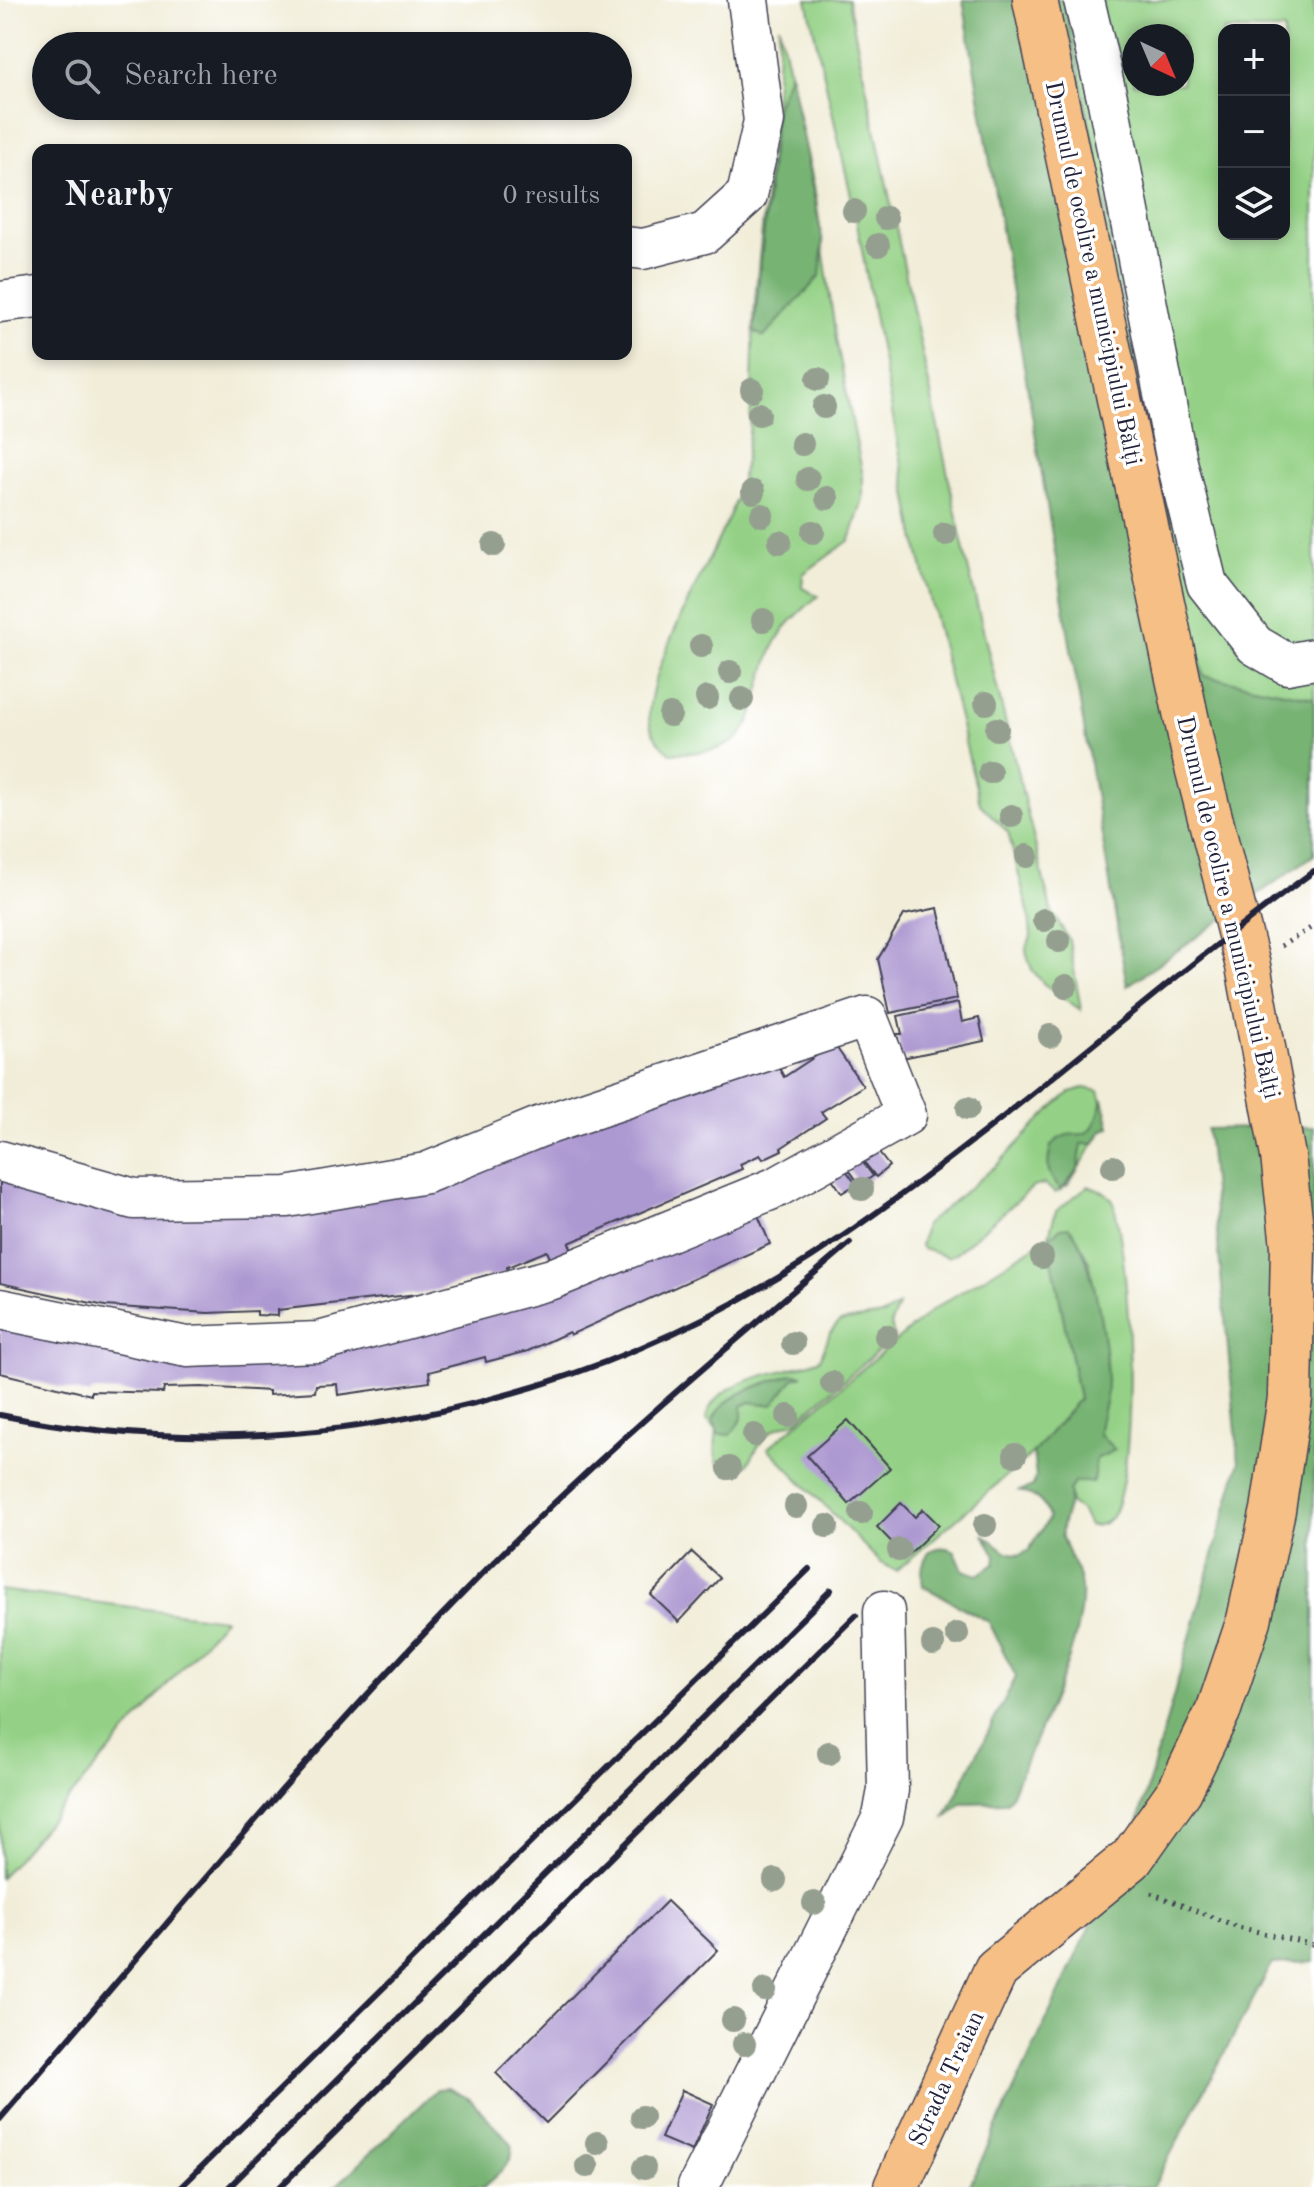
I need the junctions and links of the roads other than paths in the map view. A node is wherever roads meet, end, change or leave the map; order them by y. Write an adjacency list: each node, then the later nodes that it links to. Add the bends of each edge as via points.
1 (748, 0): 4 (street, via 764,121 747,195 705,233)
2 (1035, 0): 11 (highway, Drumul de ocolire a municipiului Bălți, via 1195,759 1248,966 1283,1156 1293,1246 1290,1398 1249,1620 1219,1709 1180,1790 1131,1859)
3 (1084, 0): 7 (street, via 1177,462 1207,584 1255,645 1287,664)
4 (632, 248)
5 (32, 298): 6 (street)
6 (0, 302)
7 (1314, 659)
8 (0, 1161): 9 (street, via 134,1199 287,1197 426,1173 539,1127 867,1017 906,1115 777,1187 552,1279 319,1342 187,1347)
9 (0, 1309)
10 (884, 1611): 12 (street, via 888,1790 883,1817)
11 (996, 1970): 13 (highway, Strada Trаian)
12 (698, 2187)
13 (896, 2187)

